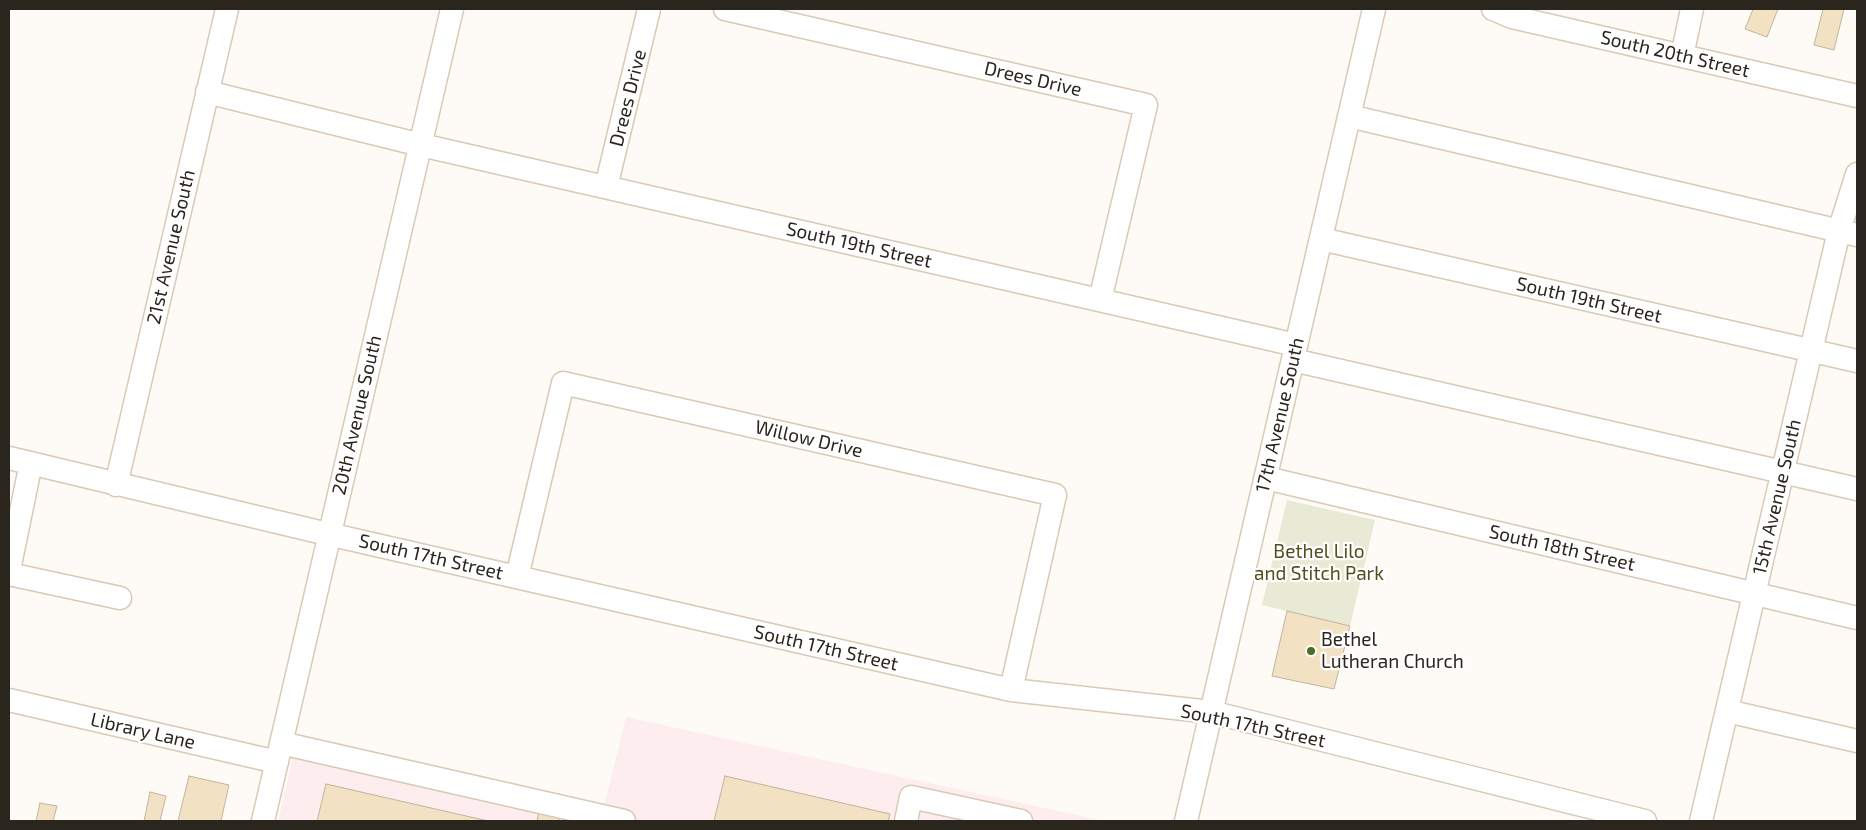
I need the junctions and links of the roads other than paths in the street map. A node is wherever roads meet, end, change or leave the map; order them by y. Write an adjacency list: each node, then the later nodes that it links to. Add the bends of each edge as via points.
1 (227, 9): 9 (street, 21st Avenue South)
2 (452, 9): 12 (street, 20th Avenue South)
3 (650, 9): 14 (street, Drees Drive)
4 (725, 9): 17 (street, Drees Drive, via 1146,105)
5 (1374, 9): 11 (street, 17th Avenue South)
6 (1494, 9): 8 (street, South 20th Street, via 1512,17)
7 (1692, 9): 8 (street)
8 (1682, 56): 10 (street, South 20th Street)
9 (207, 92): 12 (street, South 19th Street); 25 (street, 21st Avenue South)
10 (1857, 96)
11 (1349, 116): 15 (street); 16 (street, 17th Avenue South)
12 (421, 145): 14 (street, South 19th Street); 27 (street, 20th Avenue South)
13 (1857, 174): 15 (street, 15th Avenue South)
14 (606, 187): 17 (street, South 19th Street)
15 (1848, 233): 18 (street, 15th Avenue South)
16 (1321, 238): 18 (street, South 19th Street); 19 (street, 17th Avenue South)
17 (1100, 300): 19 (street, South 19th Street)
18 (1811, 350): 20 (street, South 19th Street); 23 (street, 15th Avenue South)
19 (1295, 352): 23 (street, South 19th Street); 24 (street, 17th Avenue South)
20 (1857, 361)
21 (9, 458): 22 (street, South 17th Street)
22 (31, 464): 25 (street, South 17th Street); 28 (street)
23 (1783, 472): 26 (street, South 19th Street); 30 (street, 15th Avenue South)
24 (1266, 478): 30 (street, South 18th Street); 36 (street, 17th Avenue South)
25 (116, 485): 27 (street, South 17th Street)
26 (1857, 489)
27 (329, 534): 29 (street, South 17th Street); 38 (street, 20th Avenue South)
28 (9, 572): 31 (street)
29 (517, 577): 33 (street, South 17th Street); 33 (street, Willow Drive, via 563,383 949,471 1055,496)
30 (1755, 594): 32 (street, South 18th Street); 35 (street, 15th Avenue South)
31 (120, 598)
32 (1857, 618)
33 (1011, 690): 36 (street, South 17th Street)
34 (9, 700): 38 (street, Library Lane)
35 (1727, 711): 37 (street); 45 (street, 15th Avenue South)
36 (1211, 712): 43 (street, 17th Avenue South); 44 (street, South 17th Street)
37 (1857, 741)
38 (279, 752): 39 (street, 20th Avenue South); 40 (street, Library Lane)
39 (263, 821)
40 (624, 821)
41 (906, 821): 42 (street, via 912,797)
42 (1021, 821)
43 (1186, 821)
44 (1645, 821)
45 (1702, 821)

